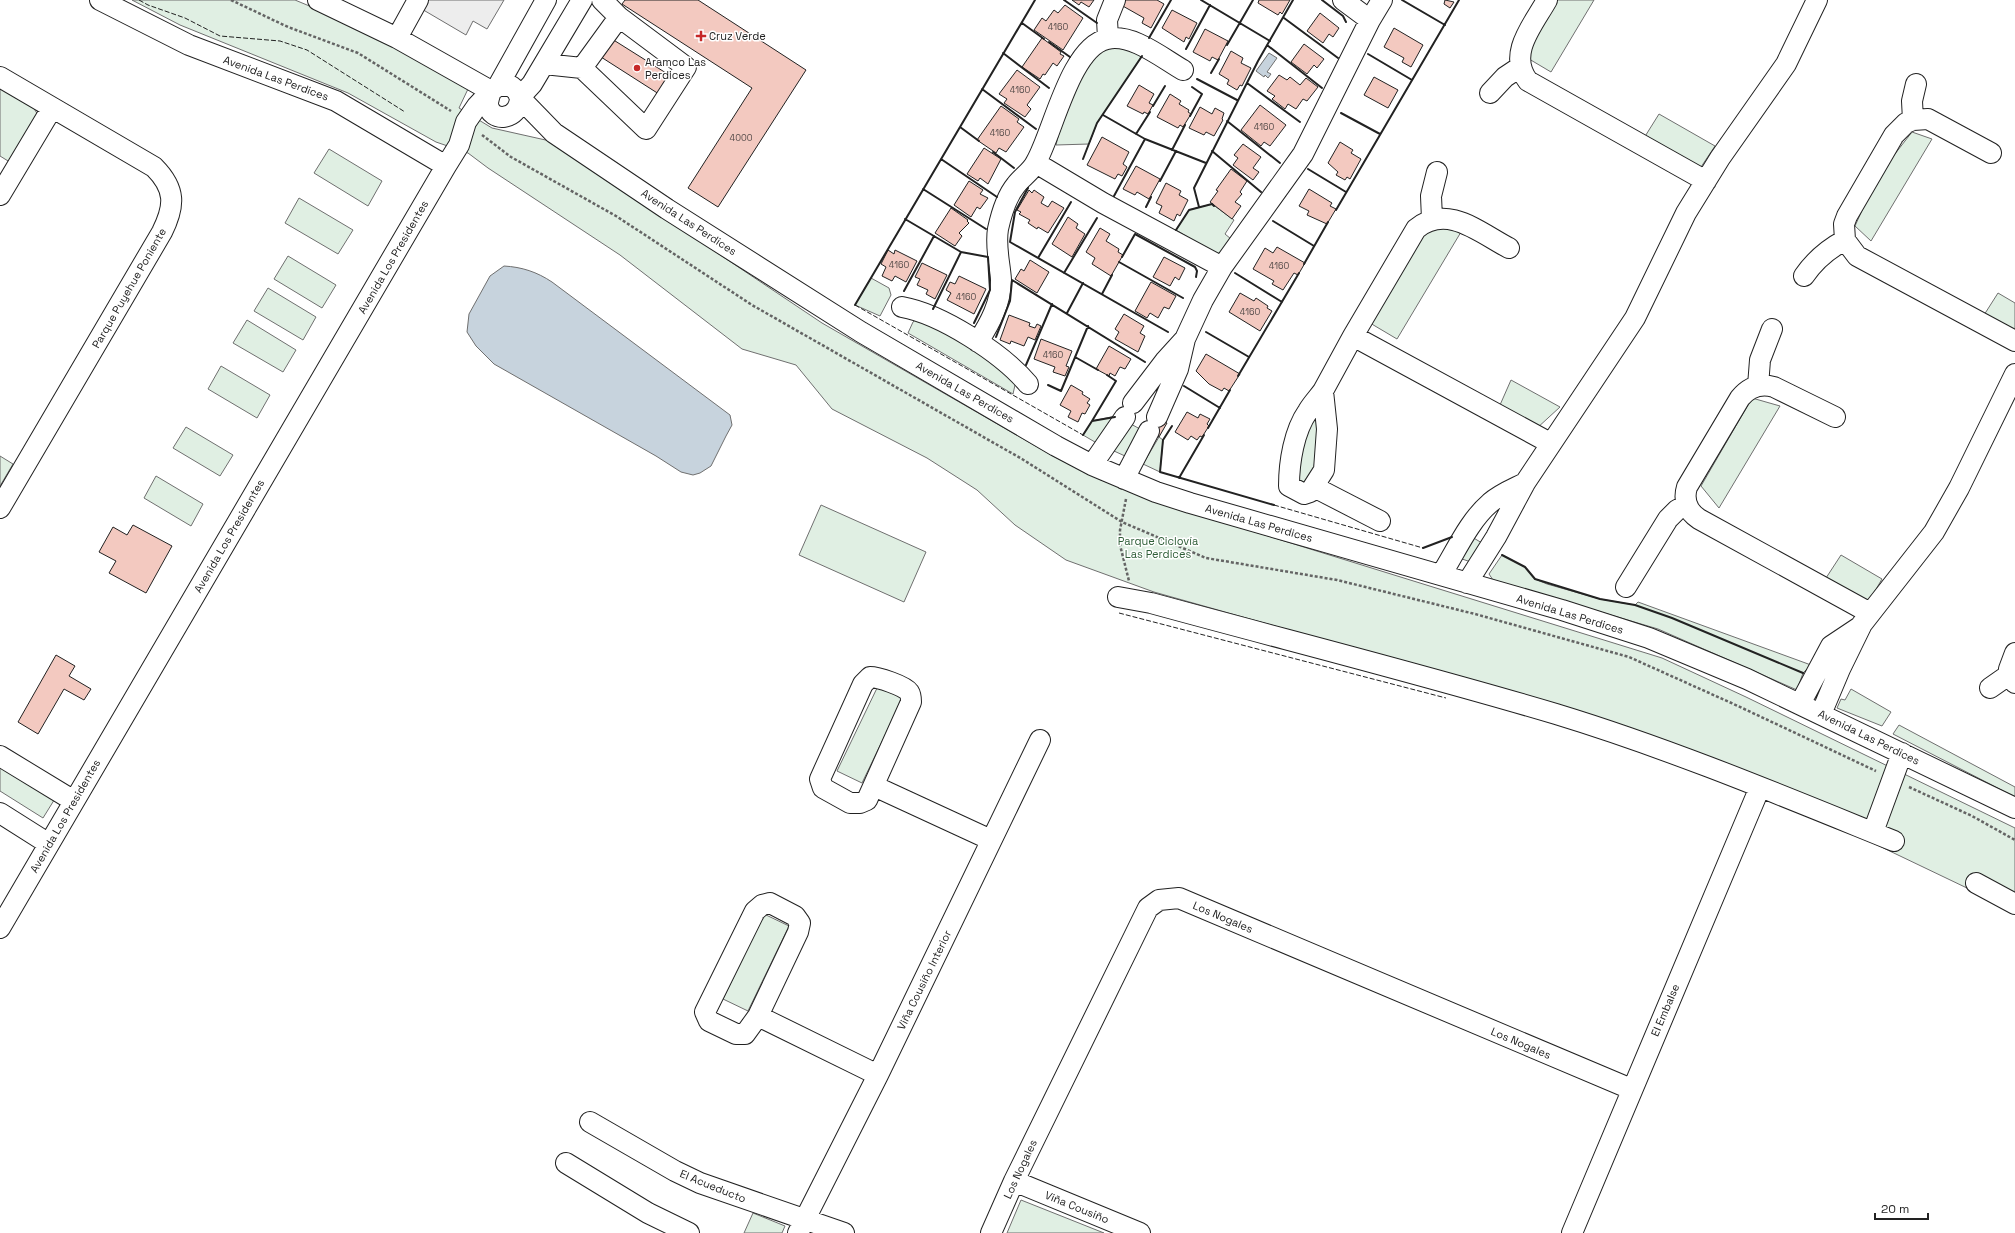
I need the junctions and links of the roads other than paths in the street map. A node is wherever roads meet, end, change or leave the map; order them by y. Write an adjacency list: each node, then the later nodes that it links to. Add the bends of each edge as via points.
1 (100, 0): 32 (street, Avenida Las Perdices, via 189,44 336,101)
2 (318, 0): 14 (street)
3 (418, 0): 14 (street)
4 (582, 0): 16 (street)
5 (602, 0): 12 (street)
6 (1115, 0): 15 (street, via 1107,20)
7 (1343, 0): 13 (street)
8 (1382, 0): 13 (street)
9 (1547, 0): 17 (street, via 1520,50)
10 (1817, 0): 34 (street, via 1786,64)
11 (543, 1): 22 (street, Avenida Los Presidentes)
12 (619, 17): 18 (street); 18 (street, via 686,67 646,130)
13 (1370, 20): 39 (street, via 1303,154)
14 (397, 38): 22 (street)
15 (1108, 38): 19 (street, via 1138,43); 31 (street, via 1096,44 1076,68)
16 (544, 64): 18 (street); 24 (street)
17 (1520, 67): 23 (street); 34 (street, via 1523,75 1534,86)
18 (582, 68)
19 (1183, 70)
20 (0, 77): 25 (street, Parque Puyehue Poniente)
21 (1916, 84): 27 (street, via 1912,102)
22 (495, 89): 24 (street, via 511,86 517,90); 26 (street, via 488,104); 29 (street, Avenida Los Presidentes, via 477,106 466,122)
23 (1490, 92)
24 (520, 98): 26 (street, via 520,106 516,112); 28 (street, Avenida Las Perdices)
25 (52, 108): 35 (street); 58 (street, Parque Puyehue Poniente, via 154,167 164,177 172,204 170,216 162,232)
26 (503, 116): 28 (street, Avenida Las Perdices); 29 (street, Avenida Los Presidentes, via 480,124)
27 (1913, 120): 30 (street, via 1937,123); 37 (street, via 1894,134 1847,216 1844,224)
28 (554, 133): 53 (street, Avenida Las Perdices, via 667,209 861,332)
29 (458, 145): 32 (street, Avenida Los Presidentes)
30 (1992, 153)
31 (1036, 163): 39 (street, via 1103,203); 46 (street, via 1016,186 1001,218 997,246 1001,281 999,295 992,320)
32 (446, 166): 75 (street, Avenida Los Presidentes)
33 (1438, 172): 36 (street, via 1431,196)
34 (1706, 181): 52 (street, via 1686,213 1635,318 1597,378)
35 (0, 195)
36 (1432, 219): 38 (street, via 1454,219); 43 (street, via 1423,223 1411,237)
37 (1846, 240): 40 (street, via 1826,251 1810,266); 45 (street, via 1852,252 1865,261)
38 (1509, 248)
39 (1222, 267): 44 (street)
40 (1804, 276)
41 (902, 307): 46 (street, via 928,314)
42 (1772, 329): 49 (street, via 1760,360)
43 (1353, 336): 50 (street); 52 (street)
44 (1185, 339): 53 (street, via 1161,365); 54 (street, via 1174,381)
45 (2015, 341)
46 (978, 342): 48 (street, via 1010,364)
47 (2015, 374): 64 (street, via 1959,488 1934,532)
48 (1028, 384)
49 (1758, 386): 51 (street, via 1774,387); 57 (street, via 1750,388 1740,398 1687,487)
50 (1323, 391): 56 (street, via 1327,429 1324,470); 56 (street, via 1307,412 1297,436 1289,478 1289,486 1304,494)
51 (1835, 417)
52 (1550, 444): 55 (street)
53 (1092, 465): 54 (street, Avenida Las Perdices)
54 (1124, 479): 60 (street, Avenida Las Perdices, via 1190,503)
55 (1525, 483): 60 (street, via 1489,503 1472,525); 61 (street, via 1496,537)
56 (1314, 487): 59 (street)
57 (1686, 505): 62 (street, via 1668,518); 64 (street, via 1698,519)
58 (0, 508)
59 (1380, 521)
60 (1442, 575): 61 (street, Avenida Las Perdices)
61 (1467, 583): 68 (street, Avenida Las Perdices, via 1649,638)
62 (1626, 587)
63 (1127, 599): 74 (street, via 1557,714 1633,739)
64 (1866, 619): 68 (street, via 1831,646); 69 (street, via 1850,648)
65 (2015, 653): 66 (street, via 2010,664)
66 (2012, 679): 67 (street)
67 (1990, 688)
68 (1800, 704): 69 (street, Avenida Las Perdices)
69 (1821, 714): 71 (street, Avenida Las Perdices)
70 (1040, 740): 79 (street, Viña Cousiño Interior)
71 (1902, 753): 76 (street, Avenida Las Perdices); 78 (street)
72 (0, 756): 75 (street)
73 (874, 786): 73 (street, via 911,702 910,693 906,688 870,677 863,684 820,779 823,788 850,803 867,800); 79 (street)
74 (1760, 787): 78 (street); 87 (street, El Embalse)
75 (74, 801): 81 (street, Avenida Los Presidentes)
76 (2015, 808)
77 (0, 813): 81 (street)
78 (1873, 832): 80 (street)
79 (991, 840): 86 (street, Viña Cousiño Interior)
80 (1894, 840)
81 (49, 844): 84 (street, Avenida Los Presidentes)
82 (1976, 883): 83 (street)
83 (2015, 904)
84 (0, 928)
85 (758, 1016): 85 (street, via 800,923 795,916 770,904 762,904 755,911 705,1012 709,1021 736,1034 745,1034); 86 (street)
86 (878, 1075): 91 (street, Viña Cousiño Interior)
87 (1631, 1089): 90 (street, Los Nogales, via 1179,898 1159,900 1148,908); 96 (street, El Embalse)
88 (590, 1122): 91 (street, El Acueducto, via 700,1184)
89 (566, 1163): 92 (street, via 648,1213)
90 (1014, 1181): 94 (street, Los Nogales); 95 (street, Viña Cousiño)
91 (801, 1226): 93 (street, El Acueducto)
92 (689, 1233)
93 (844, 1233)
94 (991, 1233)
95 (1140, 1233)
96 (1572, 1233)

